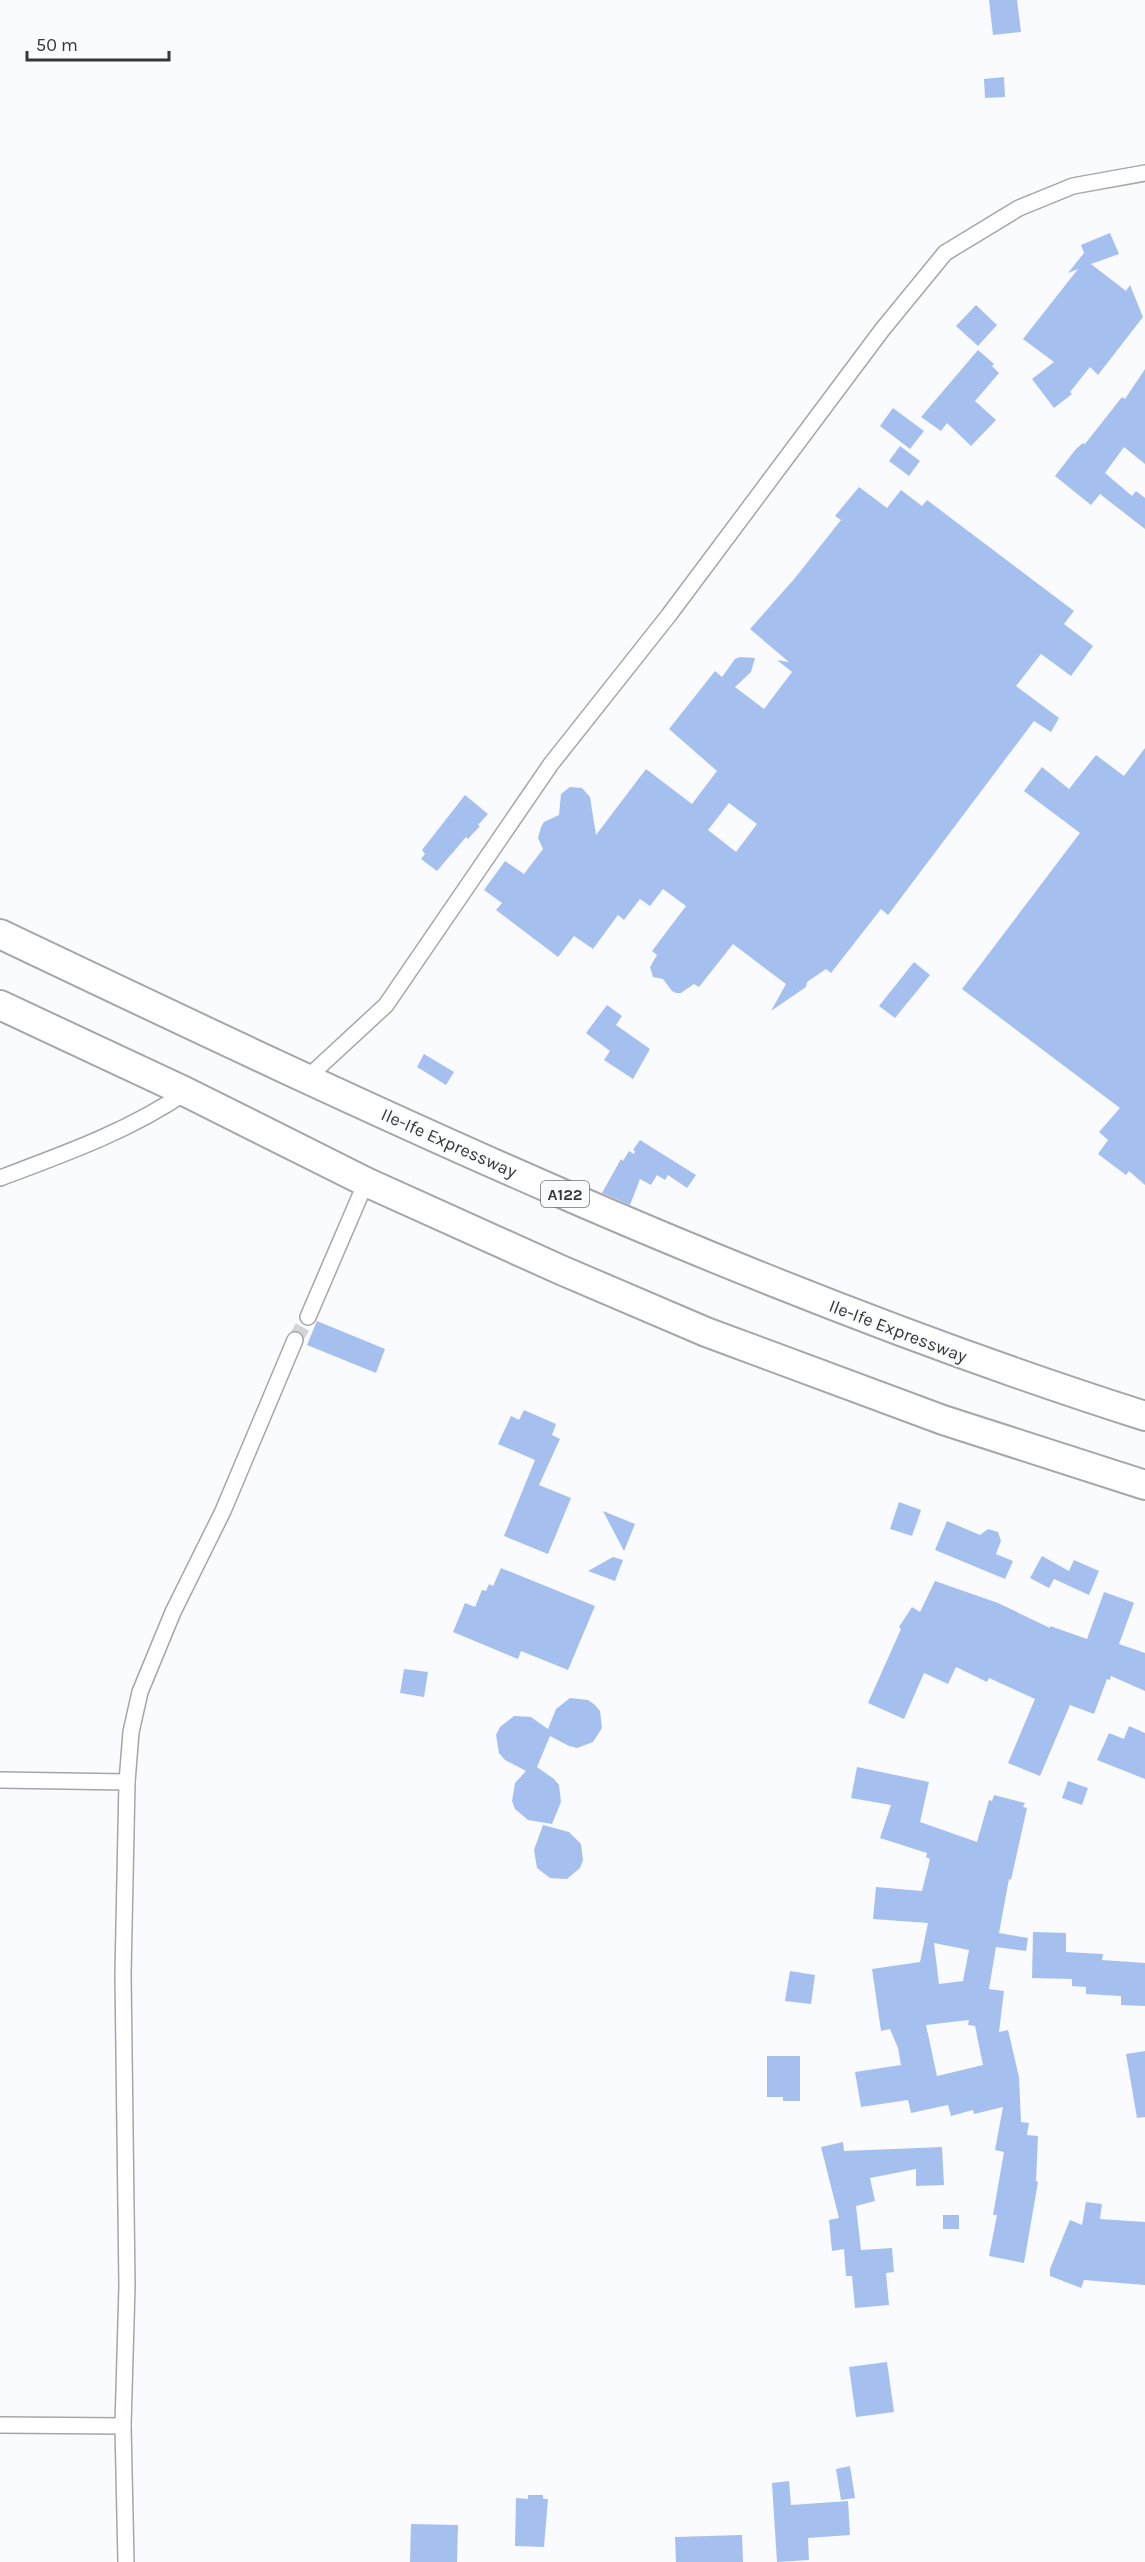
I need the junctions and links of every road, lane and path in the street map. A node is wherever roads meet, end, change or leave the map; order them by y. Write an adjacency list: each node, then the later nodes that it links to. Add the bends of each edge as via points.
1 (1145, 173): 4 (street, via 1073,186 1019,208 945,253 551,764 386,1005)
2 (0, 934): 4 (highway, Ile-Ife Expressway / A122)
3 (0, 1005): 5 (highway)
4 (306, 1079): 10 (highway, Ile-Ife Expressway / A122, via 742,1271 968,1358)
5 (186, 1092): 6 (street, via 135,1123); 7 (highway)
6 (0, 1178)
7 (366, 1182): 8 (street); 11 (highway, via 706,1332 943,1420)
8 (308, 1317)
9 (295, 1340): 13 (street, via 223,1511 173,1612 140,1692 130,1732)
10 (1145, 1416)
11 (1145, 1485)
12 (0, 1780): 13 (street)
13 (127, 1782): 15 (street, via 123,1997 127,2286)
14 (0, 2425): 15 (street)
15 (123, 2426): 16 (street)
16 (126, 2562)

